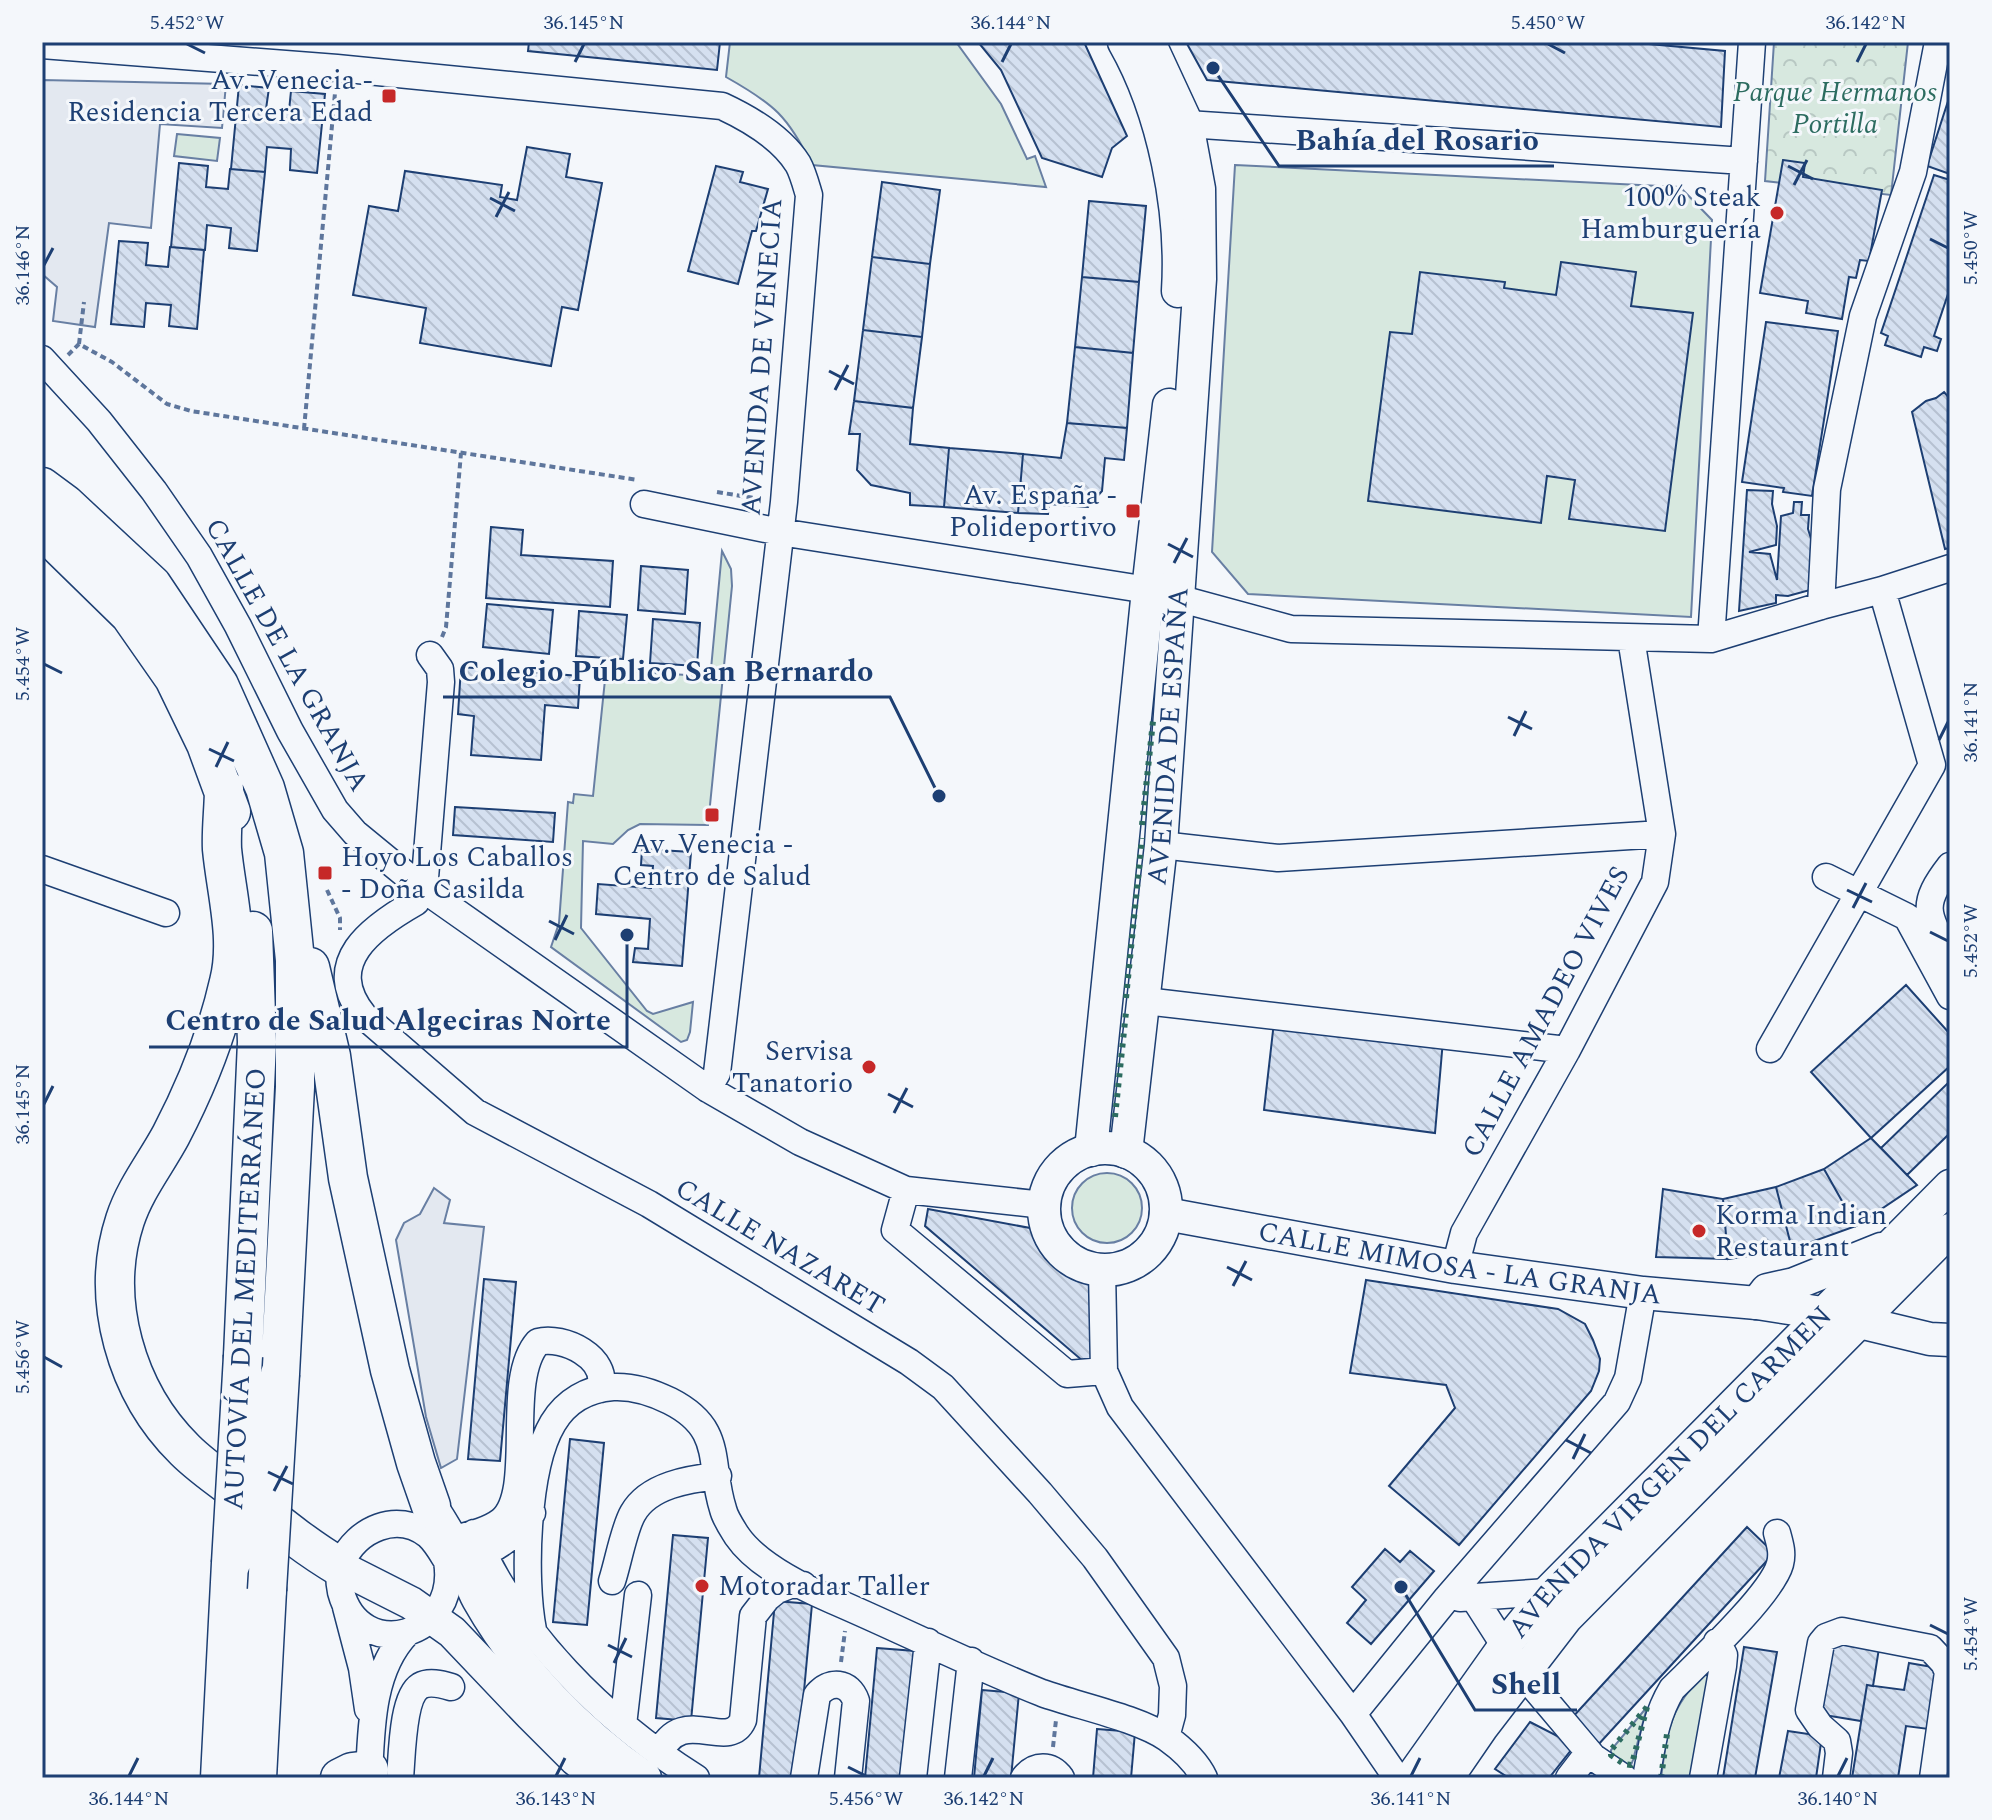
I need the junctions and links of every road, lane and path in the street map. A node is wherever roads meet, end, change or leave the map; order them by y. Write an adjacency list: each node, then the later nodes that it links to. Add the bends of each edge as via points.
1 (1124, 42): 7 (main road, AVENIDA DE ESPAÑA)
2 (1149, 42): 7 (main road, AVENIDA DE ESPAÑA)
3 (1752, 42): 8 (street)
4 (1938, 42): 23 (street, via 1913,172 1863,316 1827,489)
5 (42, 45): 6 (street, AVENIDA DE VENECIA)
6 (337, 68): 12 (path); 17 (street, AVENIDA DE VENECIA, via 722,106 777,141 799,165 809,195)
7 (1174, 128): 8 (street); 22 (main road, AVENIDA DE ESPAÑA, via 1199,189 1200,279)
8 (1744, 161): 25 (street)
9 (84, 302): 10 (path)
10 (79, 344): 11 (path); 12 (path, via 167,404)
11 (45, 365): 34 (street, CALLE DE LA GRANJA, via 99,421 199,556 335,810)
12 (304, 429): 13 (path)
13 (461, 453): 16 (path); 26 (path, via 446,627)
14 (42, 487): 30 (highway, AUTOVÍA DEL MEDITERRÁNEO, via 152,585 219,685 265,788)
15 (707, 490): 17 (path)
16 (645, 493): 19 (street)
17 (784, 502): 19 (street, AVENIDA DE VENECIA)
18 (42, 529): 27 (highway, AUTOVÍA DEL MEDITERRÁNEO, via 130,615 174,678)
19 (780, 532): 22 (street); 44 (street, AVENIDA DE VENECIA, via 717,1073)
20 (1950, 568): 21 (street)
21 (1882, 590): 23 (street); 36 (street, via 1932,765)
22 (1162, 593): 24 (street, via 1291,629); 29 (main road, AVENIDA DE ESPAÑA); 45 (main road, AVENIDA DE ESPAÑA)
23 (1821, 606): 25 (street)
24 (1631, 638): 25 (street); 28 (street, CALLE AMADEO VIVES)
25 (1711, 639)
26 (430, 655): 34 (street, via 441,682)
27 (224, 788): 68 (highway, via 222,846 232,922 231,978 195,1085 125,1220 114,1286 117,1326 143,1394 185,1451); 98 (highway, AUTOVÍA DEL MEDITERRÁNEO, bridge, via 244,859 257,985)
28 (1662, 834): 29 (street, via 1278,858); 43 (street, CALLE AMADEO VIVES, via 1655,882)
29 (1161, 845): 41 (main road, AVENIDA DE ESPAÑA)
30 (284, 853): 64 (highway, via 331,1056 348,1178 390,1370); 99 (highway, AUTOVÍA DEL MEDITERRÁNEO, bridge, via 295,960 295,1087)
31 (1950, 866): 38 (street, via 1930,900 1929,919)
32 (42, 869): 37 (street)
33 (1826, 877): 36 (street)
34 (422, 888): 39 (street, via 416,902 358,946); 44 (street, CALLE DE LA GRANJA)
35 (327, 890): 39 (path, via 341,925 337,957)
36 (1859, 893): 40 (street, via 1907,917); 42 (street)
37 (166, 913)
38 (1950, 955)
39 (349, 966): 92 (street, CALLE NAZARET, via 349,990 364,1016 475,1112 649,1204 943,1387 1095,1558 1166,1658 1173,1686)
40 (1950, 996)
41 (1145, 1001): 43 (street); 46 (main road, AVENIDA DE ESPAÑA)
42 (1770, 1049)
43 (1567, 1050): 53 (street, CALLE AMADEO VIVES, via 1464,1233)
44 (708, 1089): 48 (street, CALLE DE LA GRANJA, via 800,1142)
45 (1091, 1150): 46 (main road); 49 (main road, via 1058,1170)
46 (1126, 1152): 50 (main road, via 1156,1177)
47 (1950, 1186): 52 (main road, AVENIDA VIRGEN DEL CARMEN)
48 (906, 1190): 49 (street, CALLE DE LA GRANJA); 61 (street, via 895,1230 1067,1374)
49 (1044, 1205): 54 (main road, via 1053,1242 1066,1257)
50 (1166, 1214): 53 (main road, CALLE MIMOSA - LA GRANJA); 54 (main road, via 1152,1248 1138,1261)
51 (1944, 1243): 52 (main road); 58 (main road, AVENIDA VIRGEN DEL CARMEN)
52 (1889, 1247): 56 (main road, via 1767,1290); 57 (main road, AVENIDA VIRGEN DEL CARMEN)
53 (1455, 1267): 55 (main road, CALLE MIMOSA - LA GRANJA)
54 (1102, 1270): 61 (street)
55 (1643, 1293): 56 (main road, CALLE MIMOSA - LA GRANJA); 74 (street, via 1628,1378 1617,1402)
56 (1757, 1303): 57 (main road, CALLE MIMOSA - LA GRANJA); 60 (main road, via 1789,1327)
57 (1822, 1313): 58 (main road, CALLE MIMOSA - LA GRANJA); 60 (main road, AVENIDA VIRGEN DEL CARMEN)
58 (1859, 1322): 59 (main road, CALLE MIMOSA - LA GRANJA); 85 (main road, AVENIDA VIRGEN DEL CARMEN, via 1566,1618)
59 (1943, 1338)
60 (1792, 1344): 71 (main road, AVENIDA VIRGEN DEL CARMEN)
61 (1104, 1371): 89 (street, via 1120,1407)
62 (600, 1389): 63 (street, via 639,1389 686,1409 711,1443); 65 (street, via 560,1411 548,1431 535,1471); 67 (street, via 601,1372 586,1354 549,1339 538,1342 523,1380 512,1502 504,1518)
63 (718, 1476): 69 (street, via 687,1479 653,1493 633,1512); 70 (street, via 723,1511 739,1538 762,1561)
64 (431, 1506): 67 (main road)
65 (532, 1513): 67 (street, via 517,1531); 79 (street, via 526,1586)
66 (1777, 1533): 81 (street, via 1782,1552 1773,1579)
67 (459, 1549): 68 (street, via 417,1529 389,1524 357,1538); 73 (street); 78 (street, via 448,1590); 84 (main road, via 477,1597)
68 (340, 1567): 76 (street); 78 (main road)
69 (612, 1581)
70 (803, 1585): 77 (street); 94 (street, via 777,1590 753,1616 738,1729 728,1734 682,1730 664,1742)
71 (1548, 1592): 75 (street); 82 (main road, AVENIDA VIRGEN DEL CARMEN)
72 (638, 1595): 90 (street)
73 (509, 1598): 79 (street); 84 (street)
74 (1447, 1598): 75 (street); 89 (street)
75 (1474, 1598): 82 (street)
76 (345, 1604): 78 (street, via 368,1628 383,1633); 91 (street)
77 (848, 1607): 80 (street); 86 (path)
78 (420, 1625): 91 (street, via 388,1657); 100 (main road, via 452,1632)
79 (533, 1630): 90 (street, via 574,1680)
80 (928, 1642): 83 (street); 104 (street)
81 (1717, 1642): 95 (street, via 1663,1704); 113 (street, via 1723,1666)
82 (1506, 1644): 85 (street); 109 (main road, AVENIDA VIRGEN DEL CARMEN)
83 (971, 1661): 88 (street); 105 (street)
84 (523, 1663): 94 (main road, via 575,1721)
85 (1522, 1673): 93 (street); 110 (main road, AVENIDA VIRGEN DEL CARMEN)
86 (839, 1684): 102 (street, via 826,1686 817,1695); 103 (street, via 850,1689 856,1701)
87 (451, 1687): 97 (street, via 430,1683 415,1689 406,1719)
88 (1059, 1698): 92 (street); 96 (path)
89 (1353, 1714): 108 (street)
90 (623, 1725): 94 (street)
91 (371, 1729): 97 (street)
92 (1166, 1737): 107 (street)
93 (1589, 1752): 111 (street); 112 (street)
94 (652, 1766): 101 (street)
95 (1647, 1772)
96 (1056, 1773): 106 (street, via 1037,1768)
97 (370, 1776)
98 (220, 1778)
99 (257, 1778)
100 (599, 1778)
101 (696, 1778)
102 (804, 1778)
103 (848, 1778)
104 (913, 1778)
105 (958, 1778)
106 (1024, 1778)
107 (1204, 1778)
108 (1397, 1778)
109 (1411, 1778)
110 (1447, 1778)
111 (1569, 1778)
112 (1624, 1778)
113 (1703, 1778)
114 (1836, 1778): 115 (street, via 1837,1741 1809,1710 1821,1643 1842,1631 1930,1648 1944,1663 1948,1672)
115 (1933, 1778)

